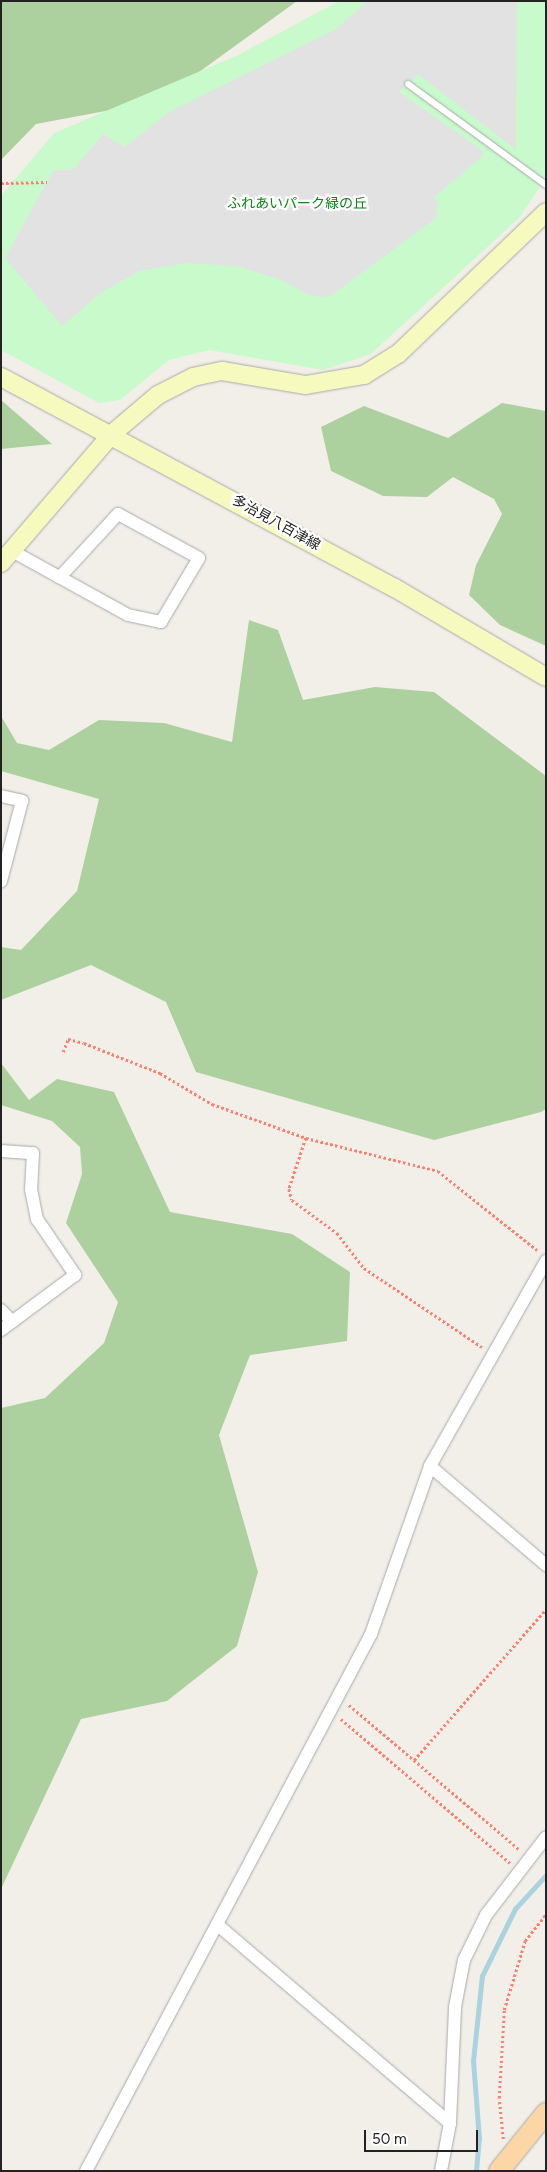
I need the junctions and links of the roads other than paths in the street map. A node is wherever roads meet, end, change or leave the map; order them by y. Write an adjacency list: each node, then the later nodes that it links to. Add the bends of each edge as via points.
1 (408, 84): 2 (lane)
2 (546, 185)
3 (546, 212): 5 (street, via 398,354 364,375 306,385 222,371 193,377 158,395)
4 (1, 377): 5 (street, 多治見八百津線)
5 (113, 433): 6 (street); 8 (street, 多治見八百津線)
6 (6, 557): 7 (street)
7 (60, 577): 7 (street, via 128,615 162,622 199,558 118,514)
8 (546, 677)
9 (1, 796): 10 (street, via 22,801)
10 (1, 881)
11 (1, 1151): 14 (street, via 33,1153 31,1189 37,1219 74,1276)
12 (542, 1256): 15 (street)
13 (1, 1310): 14 (street)
14 (6, 1326)
15 (430, 1466): 16 (street); 18 (street, via 371,1634)
16 (546, 1565)
17 (546, 1837): 20 (street, via 486,1915 464,1960 455,2007)
18 (219, 1926): 20 (street); 21 (street)
19 (546, 2113): 23 (main road)
20 (450, 2123): 22 (street)
21 (86, 2171)
22 (442, 2171)
23 (499, 2171)

